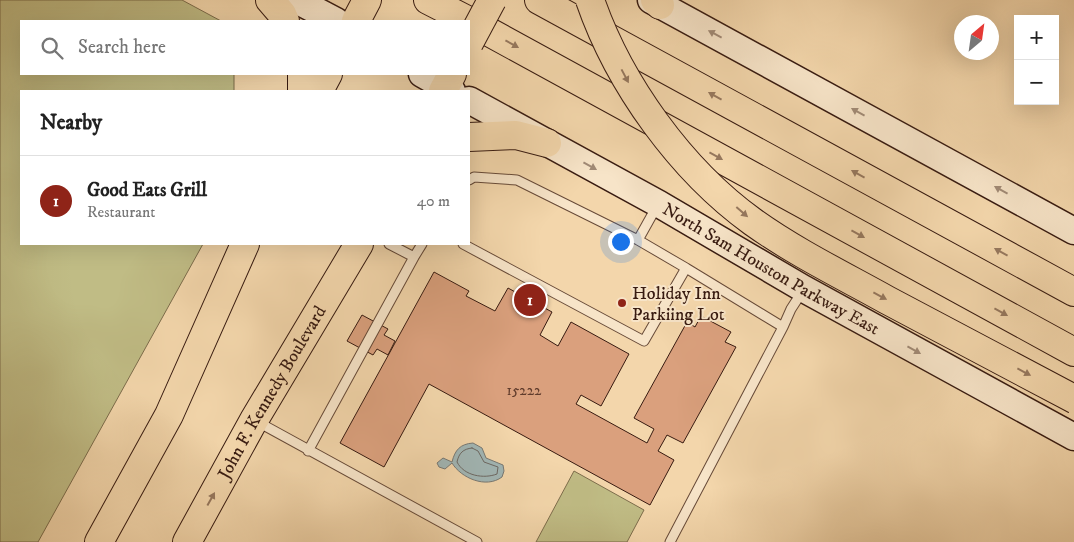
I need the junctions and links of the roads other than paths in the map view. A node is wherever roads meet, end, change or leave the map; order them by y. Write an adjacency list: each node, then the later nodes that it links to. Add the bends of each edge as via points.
1 (270, 0): 8 (main road)
2 (296, 0): 9 (main road)
3 (428, 0): 10 (main road)
4 (492, 0): 12 (main road, bridge)
5 (540, 0): 32 (main road, one-way to 5)
6 (590, 0): 35 (main road, one-way to 35, bridge, via 627,82 648,111 683,156 753,222 826,266)
7 (655, 2): 22 (main road, one-way to 7)
8 (284, 20)
9 (334, 20)
10 (467, 20)
11 (470, 22): 34 (main road, one-way to 34)
12 (470, 41)
13 (302, 75): 15 (main road)
14 (327, 75): 16 (main road)
15 (302, 90)
16 (320, 90)
17 (470, 101): 19 (main road, North Sam Houston Parkway East)
18 (470, 137): 19 (main road, via 516,135)
19 (547, 143): 21 (main road, North Sam Houston Parkway East, one-way to 21)
20 (470, 179): 23 (lane, via 517,180)
21 (659, 204): 23 (lane); 31 (main road, North Sam Houston Parkway East)
22 (1074, 231)
23 (638, 240): 30 (lane)
24 (245, 245): 39 (main road, via 169,415)
25 (358, 245): 36 (main road, John F. Kennedy Boulevard)
26 (391, 245): 29 (lane)
27 (421, 245): 29 (lane)
28 (465, 245): 30 (lane, via 644,341)
29 (414, 257): 38 (lane)
30 (686, 268): 33 (lane)
31 (804, 290): 33 (lane); 37 (main road, North Sam Houston Parkway East, one-way to 37)
32 (1074, 292)
33 (783, 327): 42 (lane)
34 (1074, 352)
35 (1074, 399)
36 (254, 420): 38 (lane); 40 (main road, John F. Kennedy Boulevard, one-way to 36)
37 (1074, 438)
38 (308, 451): 41 (lane)
39 (99, 542)
40 (187, 542)
41 (478, 542)
42 (670, 542)

